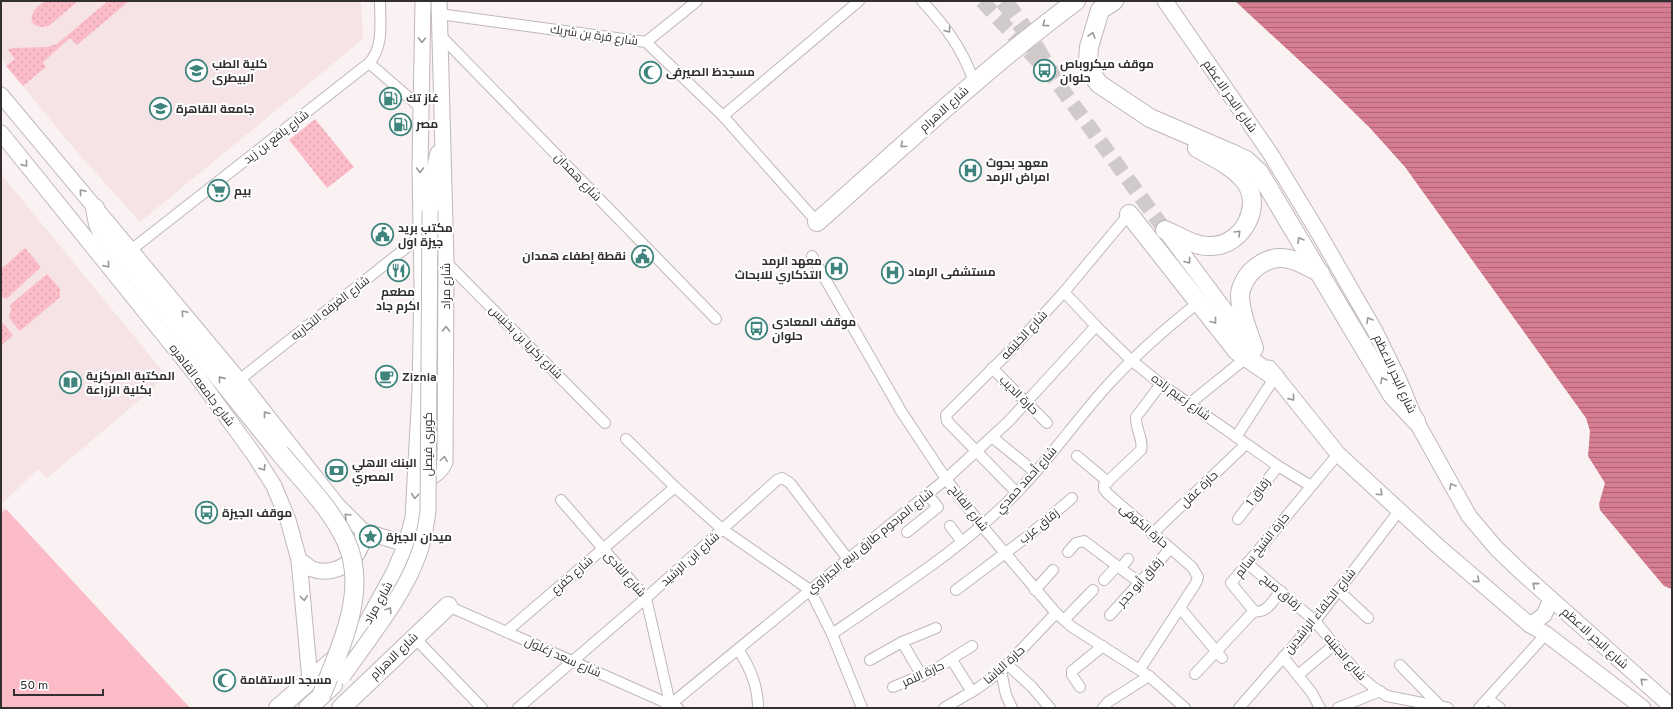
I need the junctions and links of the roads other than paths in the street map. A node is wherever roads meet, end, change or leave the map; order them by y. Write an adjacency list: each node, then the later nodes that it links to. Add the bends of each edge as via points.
1 (380, 1): 12 (street, شارع يافع بن زيد, via 379,39 374,57)
2 (423, 1): 15 (main road, شارع مراد, one-way to 15)
3 (697, 1): 11 (street)
4 (859, 1): 16 (street)
5 (922, 1): 13 (street, one-way to 13, via 958,45)
6 (1076, 1): 13 (highway, شارع الاهرام, one-way to 13)
7 (1165, 1): 41 (main road, شارع البحر الاعظم, one-way to 7, via 1375,331 1318,232 1270,154)
8 (1107, 6): 17 (highway, one-way to 8, via 1099,84 1091,73 1088,47)
9 (439, 8): 10 (main road, شارع مراد); 11 (street, شارع قرة بن شريك)
10 (440, 35): 19 (main road, شارع مراد); 31 (street, شارع همدان)
11 (646, 42): 16 (street, شارع قرة بن شريك)
12 (368, 63): 15 (street); 25 (street, شارع يافع بن زيد)
13 (974, 82): 22 (highway, شارع الاهرام, one-way to 22)
14 (1, 95): 20 (main road, one-way to 14)
15 (421, 108): 24 (main road, شارع مراد, one-way to 24)
16 (723, 116): 22 (street, شارع قرة بن شريك)
17 (1150, 118): 23 (highway, one-way to 17, via 1196,244 1211,246 1226,243 1238,235 1247,223 1252,208 1244,180 1233,169 1180,139); 28 (highway, one-way to 17, via 1259,172 1246,160)
18 (1, 133): 78 (main road, شارع جامعه القاهره, one-way to 78, via 197,376 255,456 274,486 288,520)
19 (442, 143): 27 (main road, شارع مراد); 124 (main road, كوبرى فيصل, one-way to 19, bridge, via 389,610 418,557 425,534 428,511 430,197 434,169)
20 (96, 208): 25 (main road); 130 (highway, one-way to 20, bridge, via 350,613 354,586 353,564 345,539 321,503 101,231)
21 (1129, 214): 29 (street, شارع الخليفه); 30 (highway)
22 (817, 222)
23 (1165, 230): 33 (main road, one-way to 33)
24 (421, 236): 37 (street, شارع الغرفه التجاريه); 53 (main road, شارع مراد, via 420,390)
25 (131, 250): 37 (main road, one-way to 25)
26 (812, 256): 54 (street, شارع الفاتح, via 901,411)
27 (446, 262): 42 (street, شارع زكريا بن بخنيس); 53 (main road, شارع مراد, one-way to 27, via 434,476 445,462)
28 (1320, 273): 33 (highway, via 1299,261 1280,257 1262,262 1247,274 1240,292); 41 (highway, one-way to 28, via 1392,395)
29 (1064, 292): 32 (street, شارع زعيم زاده); 35 (street, شارع الخليفه)
30 (1198, 302): 33 (highway, one-way to 33, via 1237,351); 34 (street, شارع أحمد حمدي)
31 (716, 319)
32 (1096, 326): 34 (street, شارع زعيم زاده); 39 (street, شارع المرحوم طارق ربيع الجيزاوي)
33 (1250, 353): 36 (highway); 40 (street)
34 (1131, 360): 38 (street, شارع زعيم زاده); 52 (street, شارع أحمد حمدي)
35 (992, 368): 39 (street, حارة الديب); 48 (street, شارع الخليفه, via 946,416 946,420)
36 (1275, 377): 45 (street); 49 (main road, شارع البحر الاعظم, one-way to 49)
37 (239, 380): 67 (main road, one-way to 37, via 336,505)
38 (1161, 384): 40 (street, شارع زعيم زاده); 55 (street, via 1136,417 1143,446 1141,450)
39 (1027, 403): 43 (street, حارة الديب); 44 (street, شارع المرحوم طارق ربيع الجيزاوي)
40 (1189, 404): 45 (street, شارع زعيم زاده)
41 (1416, 421): 91 (main road, شارع البحر الاعظم, one-way to 41, via 1496,548 1469,516)
42 (605, 423)
43 (1047, 423)
44 (992, 436): 48 (street, شارع المرحوم طارق ربيع الجيزاوي); 52 (street)
45 (1236, 437): 47 (street, شارع زعيم زاده)
46 (626, 439): 57 (street)
47 (1246, 444): 51 (street, شارع زعيم زاده); 69 (street, حارة عقل)
48 (976, 451): 54 (street, شارع المرحوم طارق ربيع الجيزاوي); 58 (street)
49 (1338, 454): 56 (street, حارة الشيخ سالم); 62 (main road, شارع البحر الاعظم, one-way to 62)
50 (1076, 456): 55 (street)
51 (1278, 466): 56 (street, شارع زعيم زاده); 63 (street, زقاق 1)
52 (1035, 472): 58 (street, شارع أحمد حمدي)
53 (416, 477): 71 (main road, شارع مراد, one-way to 71, via 413,518)
54 (946, 479): 59 (street, شارع المرحوم طارق ربيع الجيزاوي); 65 (street, شارع الفاتح)
55 (1108, 482): 69 (street, حارة الكوفى, via 1104,485 1108,494)
56 (1311, 486): 79 (street, حارة الشيخ سالم)
57 (675, 487): 66 (street); 72 (street, شارع خفرع)
58 (1017, 493): 65 (street, شارع أحمد حمدي)
59 (927, 494): 68 (street, via 938,507); 76 (street, شارع المرحوم طارق ربيع الجيزاوي)
60 (1072, 498): 75 (street, زقاق عزب)
61 (560, 500): 72 (street, شارع النادى)
62 (1399, 511): 88 (street, شارع الخلفاء الراشدين); 100 (main road, شارع البحر الاعظم, one-way to 100)
63 (1238, 519)
64 (950, 526): 70 (street)
65 (982, 526): 70 (street, شارع أحمد حمدي); 75 (street, شارع الفاتح)
66 (722, 529): 76 (street, شارع ابن الرشيد, via 782,478 790,483); 84 (street); 90 (street, شارع ابن الرشيد)
67 (363, 531): 71 (main road); 78 (main road, via 361,546 354,559 341,568 327,571 312,568)
68 (907, 532)
69 (1152, 534): 73 (street, حارة الكوفى)
70 (962, 542): 103 (street, شارع أحمد حمدي)
71 (406, 544): 106 (main road, شارع مراد)
72 (603, 548): 90 (street, شارع النادى); 102 (street, شارع خفرع)
73 (1170, 549): 83 (street, زقاق أبو حجر); 93 (street, حارة الكوفى, via 1192,567 1198,577)
74 (1068, 552): 80 (street, via 1076,543 1084,541)
75 (1005, 553): 85 (street, زقاق عزب); 86 (street, شارع الفاتح)
76 (848, 559): 84 (street, شارع المرحوم طارق ربيع الجيزاوي)
77 (1128, 559): 80 (street)
78 (299, 560): 125 (main road, شارع جامعه القاهره, one-way to 125)
79 (1247, 563): 89 (street, زقاق صبح); 94 (street, حارة الشيخ سالم, via 1231,583)
80 (1119, 567): 82 (street); 83 (street)
81 (1053, 570): 86 (street)
82 (1104, 580)
83 (1140, 583): 96 (street, زقاق أبو حجر)
84 (810, 590): 103 (street); 111 (street, شارع المرحوم طارق ربيع الجيزاوي)
85 (956, 590)
86 (1035, 590): 95 (street, شارع الفاتح)
87 (1093, 590): 98 (street)
88 (1338, 590): 97 (street); 99 (street, شارع الخلفاء الراشدين)
89 (1281, 592): 94 (street, via 1265,610); 99 (street, زقاق صبح)
90 (646, 598): 116 (street, شارع ابن الرشيد); 133 (street, شارع النادى)
91 (1551, 599): 100 (main road, via 1544,615); 135 (main road, شارع البحر الاعظم, one-way to 91)
92 (448, 606): 102 (street, شارع سعد زغلول); 105 (highway, شارع الاهرام)
93 (1180, 608): 112 (street); 119 (street, حارة الكوفى)
94 (1254, 611): 112 (street)
95 (1056, 613): 98 (street, شارع الفاتح); 118 (street, حارة الباشا)
96 (1110, 615)
97 (1368, 618)
98 (1064, 620): 110 (street, شارع الفاتح)
99 (1315, 621): 108 (street, شارع الجنينه); 113 (street, شارع الخلفاء الراشدين)
100 (1530, 625): 104 (main road, شارع البحر الاعظم)
101 (936, 628): 107 (street)
102 (506, 632): 116 (street, شارع سعد زغلول)
103 (832, 634): 143 (street)
104 (1546, 634): 131 (street); 154 (main road, شارع البحر الاعظم)
105 (414, 637): 139 (highway, شارع الاهرام); 140 (street)
106 (358, 639): 124 (main road, شارع مراد); 125 (highway)
107 (902, 642): 114 (street); 122 (street)
108 (1334, 645): 121 (street); 129 (street, شارع الجنينه, via 1359,675)
109 (972, 646): 115 (street, حارة النمر)
110 (1103, 646): 119 (street, شارع الفاتح); 127 (street, via 1072,671)
111 (738, 649): 133 (street, شارع المرحوم طارق ربيع الجيزاوي); 142 (street, via 751,670 758,693)
112 (1219, 655): 120 (street)
113 (1283, 657): 121 (street); 149 (street, شارع الخلفاء الراشدين)
114 (870, 660)
115 (952, 660): 122 (street, حارة النمر); 128 (street, حارة النمر)
116 (572, 662): 133 (street, شارع سعد زغلول); 141 (street, شارع ابن الرشيد)
117 (1400, 665): 134 (street)
118 (1004, 668): 128 (street, حارة الباشا); 145 (street, via 1006,695); 146 (street, via 1032,687)
119 (1140, 669): 123 (street, شارع الفاتح)
120 (1195, 674)
121 (1298, 675): 150 (street)
122 (922, 676): 126 (street, حارة النمر)
123 (1149, 676): 147 (street, via 1108,702); 148 (street, شارع الفاتح)
124 (339, 677): 130 (highway, كوبرى فيصل); 137 (highway)
125 (310, 680): 136 (highway)
126 (893, 687)
127 (1080, 687)
128 (972, 692): 144 (street, حارة الباشا)
129 (1380, 692): 132 (street, شارع الجنينه); 151 (street)
130 (321, 696): 138 (highway, كوبرى فيصل)
131 (1488, 699): 152 (street); 153 (street)
132 (1410, 705): 134 (street, شارع الجنينه)
133 (671, 707)
134 (1443, 707)
135 (1672, 707)
136 (278, 708)
137 (302, 708)
138 (308, 708)
139 (341, 708)
140 (482, 708)
141 (518, 708)
142 (758, 708)
143 (862, 708)
144 (944, 708)
145 (1012, 708)
146 (1050, 708)
147 (1103, 708)
148 (1186, 708)
149 (1239, 708)
150 (1320, 708)
151 (1338, 708)
152 (1479, 708)
153 (1500, 708)
154 (1643, 708)

